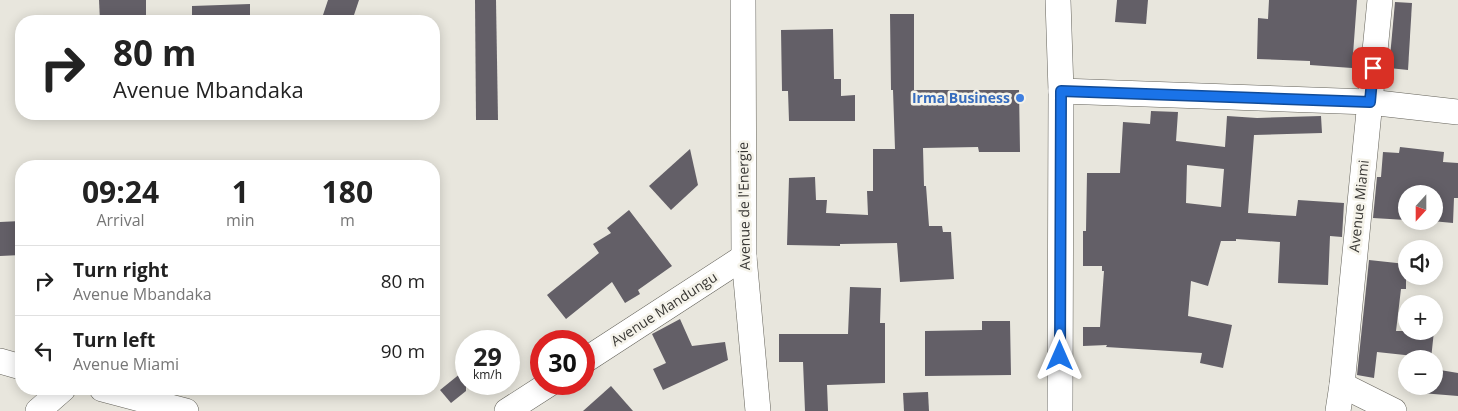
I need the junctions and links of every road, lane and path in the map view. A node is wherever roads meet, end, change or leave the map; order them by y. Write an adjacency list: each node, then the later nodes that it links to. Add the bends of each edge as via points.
1 (743, 0): 7 (street, Avenue de l'Energie)
2 (1058, 0): 4 (street)
3 (1380, 0): 5 (street, Avenue Miami)
4 (1061, 91): 5 (street); 19 (street)
5 (1370, 102): 6 (street); 11 (street, Avenue Miami)
6 (1458, 112)
7 (744, 257): 8 (street, Avenue Mandungu); 18 (street, Avenue de l'Energie)
8 (595, 354)
9 (0, 362): 10 (street)
10 (15, 366)
11 (1342, 385): 20 (street, Avenue Miami); 21 (street)
12 (56, 395): 15 (street)
13 (125, 395): 16 (street)
14 (532, 395): 17 (street)
15 (38, 411)
16 (186, 411)
17 (507, 411)
18 (758, 411)
19 (1060, 411)
20 (1338, 411)
21 (1394, 411)

